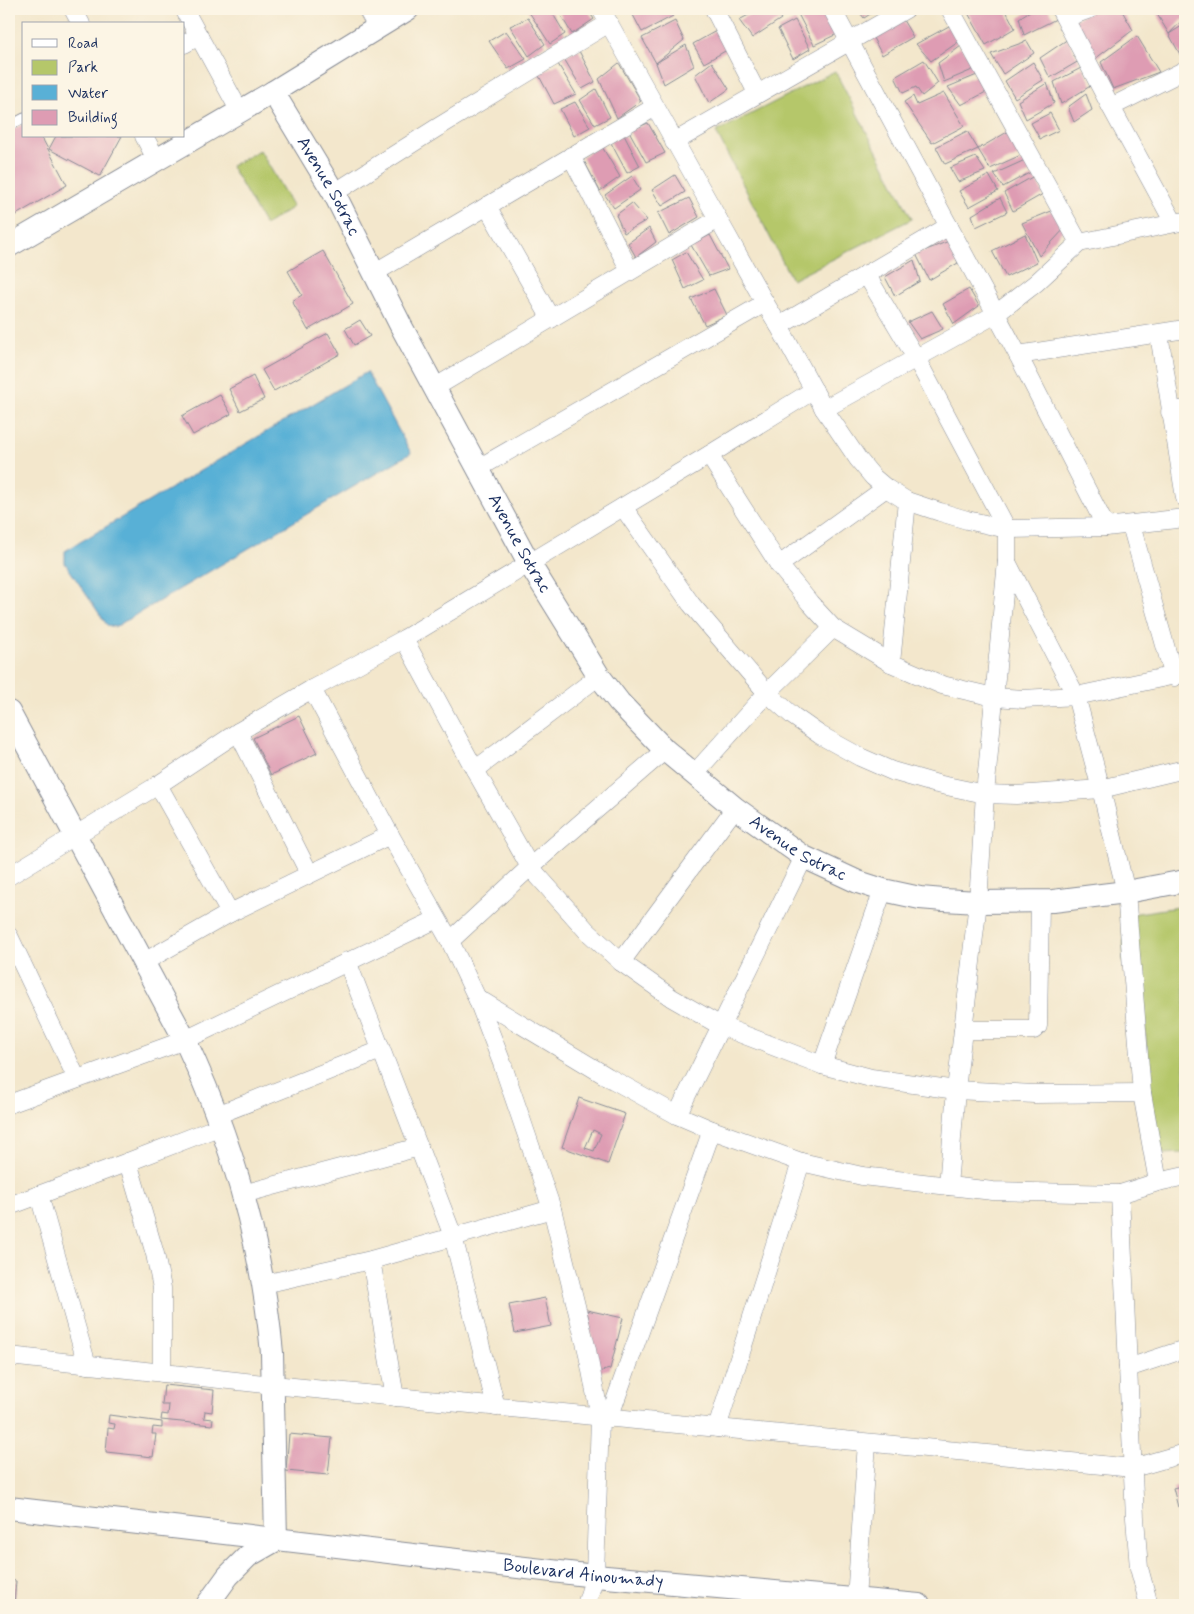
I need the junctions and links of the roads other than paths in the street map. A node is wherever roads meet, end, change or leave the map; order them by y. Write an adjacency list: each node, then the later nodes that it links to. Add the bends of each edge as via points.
1 (72, 9): 12 (street)
2 (184, 9): 13 (street)
3 (408, 9): 11 (street)
4 (714, 9): 17 (street)
5 (832, 9): 14 (street)
6 (906, 9): 14 (street)
7 (950, 9): 32 (street)
8 (1090, 9): 9 (street)
9 (1062, 13): 19 (street)
10 (605, 16): 18 (street); 27 (street)
11 (372, 18): 16 (street)
12 (80, 22)
13 (191, 40): 20 (street)
14 (849, 41): 17 (street); 31 (street)
15 (1185, 70): 19 (street)
16 (272, 92): 20 (street); 27 (street, Avenue Sotrac)
17 (758, 93): 24 (street)
18 (655, 107): 24 (street); 25 (street)
19 (1111, 107): 30 (street)
20 (239, 110): 26 (street)
21 (22, 119): 22 (lane)
22 (9, 126)
23 (145, 138): 26 (street)
24 (674, 142): 29 (street)
25 (571, 156): 28 (street); 34 (street)
26 (156, 159): 33 (street)
27 (334, 193): 35 (street, Avenue Sotrac)
28 (487, 206): 35 (street); 39 (street)
29 (718, 219): 34 (street); 37 (street)
30 (1180, 222): 32 (street)
31 (949, 226): 36 (street); 38 (street)
32 (1079, 243): 38 (street)
33 (9, 246)
34 (630, 271): 39 (street)
35 (374, 273): 45 (street, Avenue Sotrac)
36 (866, 274): 40 (street); 44 (street)
37 (765, 303): 40 (street); 50 (street)
38 (996, 314): 43 (street); 44 (street)
39 (551, 319): 45 (street)
40 (779, 326): 46 (street)
41 (1185, 329): 42 (street)
42 (1158, 334): 43 (street); 48 (street)
43 (1018, 355): 57 (street)
44 (916, 358): 47 (street); 58 (street)
45 (434, 388): 50 (street, Avenue Sotrac)
46 (814, 390): 47 (street); 49 (street)
47 (824, 409): 51 (street, via 858,459)
48 (1178, 410): 52 (street)
49 (709, 455): 54 (street); 61 (street)
50 (477, 469): 60 (street, Avenue Sotrac)
51 (886, 488): 53 (street); 61 (street)
52 (1185, 498)
53 (907, 501): 58 (street, via 966,520); 64 (street)
54 (623, 508): 60 (street); 68 (street, via 691,604)
55 (1185, 518): 56 (street)
56 (1131, 525): 57 (street); 65 (street)
57 (1106, 526): 58 (street)
58 (1007, 528): 59 (street)
59 (1007, 561): 69 (street); 70 (street)
60 (529, 563): 63 (street); 66 (street, Avenue Sotrac)
61 (779, 565): 62 (street)
62 (833, 628): 64 (street); 68 (street)
63 (404, 639): 67 (street); 75 (street)
64 (891, 663): 70 (street, via 942,686)
65 (1179, 675): 69 (street)
66 (599, 676): 73 (street, Avenue Sotrac); 75 (street)
67 (312, 689): 72 (street); 82 (street)
68 (767, 693): 76 (street); 79 (street, via 820,735 860,758 937,784)
69 (1076, 696): 70 (street); 78 (street)
70 (994, 697): 79 (street)
71 (9, 712): 81 (street)
72 (238, 732): 77 (street); 85 (street)
73 (665, 750): 76 (street, Avenue Sotrac); 84 (street)
74 (1185, 769): 78 (street)
75 (475, 770): 84 (street)
76 (694, 774): 80 (street, Avenue Sotrac)
77 (158, 784): 81 (street); 92 (street)
78 (1101, 789): 79 (street); 89 (street)
79 (985, 794): 91 (street)
80 (735, 808): 83 (street, Avenue Sotrac); 98 (street)
81 (75, 835): 86 (street); 97 (street)
82 (390, 835): 85 (street); 93 (street)
83 (804, 857): 88 (street, Avenue Sotrac, via 858,882); 100 (street)
84 (530, 867): 95 (street); 98 (street, via 587,931)
85 (309, 874): 92 (street)
86 (9, 876)
87 (1185, 880): 89 (street, Avenue Sotrac)
88 (884, 890): 91 (street, Avenue Sotrac, via 920,898); 104 (street)
89 (1126, 892): 90 (street, Avenue Sotrac); 107 (street)
90 (1040, 901): 91 (street, Avenue Sotrac); 101 (street, via 1038,1026 1034,1030)
91 (978, 902): 101 (street)
92 (230, 913): 97 (street)
93 (437, 919): 95 (street); 96 (street)
94 (9, 936): 105 (street)
95 (450, 941): 99 (street)
96 (346, 961): 102 (street); 103 (street)
97 (144, 962): 102 (street)
98 (621, 962): 100 (street, via 672,998)
99 (477, 998): 109 (street); 122 (street)
100 (721, 1026): 104 (street); 109 (street)
101 (963, 1030): 106 (street)
102 (185, 1040): 105 (street); 110 (street)
103 (381, 1050): 110 (street); 112 (street)
104 (822, 1065): 106 (street, via 871,1078)
105 (77, 1079): 108 (street)
106 (956, 1090): 107 (street, via 1034,1094); 117 (street)
107 (1142, 1092): 116 (street)
108 (9, 1104)
109 (677, 1115): 111 (street)
110 (219, 1120): 113 (street); 119 (street)
111 (712, 1130): 114 (street); 134 (street)
112 (419, 1147): 119 (street); 123 (street)
113 (128, 1162): 118 (street); 130 (street, via 162,1288)
114 (801, 1162): 117 (street, via 862,1176); 135 (street)
115 (1185, 1176): 116 (street)
116 (1158, 1182): 120 (street)
117 (948, 1186): 120 (street, via 993,1191)
118 (38, 1194): 121 (street); 128 (street)
119 (243, 1194): 125 (street)
120 (1120, 1194): 129 (street)
121 (9, 1206)
122 (552, 1209): 123 (street); 134 (street)
123 (453, 1236): 124 (street); 133 (street)
124 (371, 1260): 125 (street); 132 (street)
125 (264, 1284): 131 (street, via 272,1346)
126 (1185, 1349): 129 (street)
127 (9, 1356): 128 (street)
128 (87, 1365): 130 (street)
129 (1128, 1368): 138 (street)
130 (162, 1373): 131 (street)
131 (273, 1386): 132 (street); 140 (street)
132 (395, 1397): 133 (street)
133 (496, 1407): 134 (street)
134 (604, 1417): 135 (street); 141 (street)
135 (718, 1428): 136 (street)
136 (867, 1443): 138 (street); 142 (street)
137 (1185, 1454): 138 (street)
138 (1133, 1468): 146 (street, via 1138,1568)
139 (9, 1508): 140 (street, Boulevard Ainoumady)
140 (276, 1540): 141 (street, Boulevard Ainoumady); 143 (street, via 248,1556 228,1576)
141 (595, 1576): 142 (street, Boulevard Ainoumady); 144 (street)
142 (856, 1599): 145 (street, Boulevard Ainoumady)
143 (207, 1605)
144 (586, 1605)
145 (919, 1605)
146 (1149, 1605)

